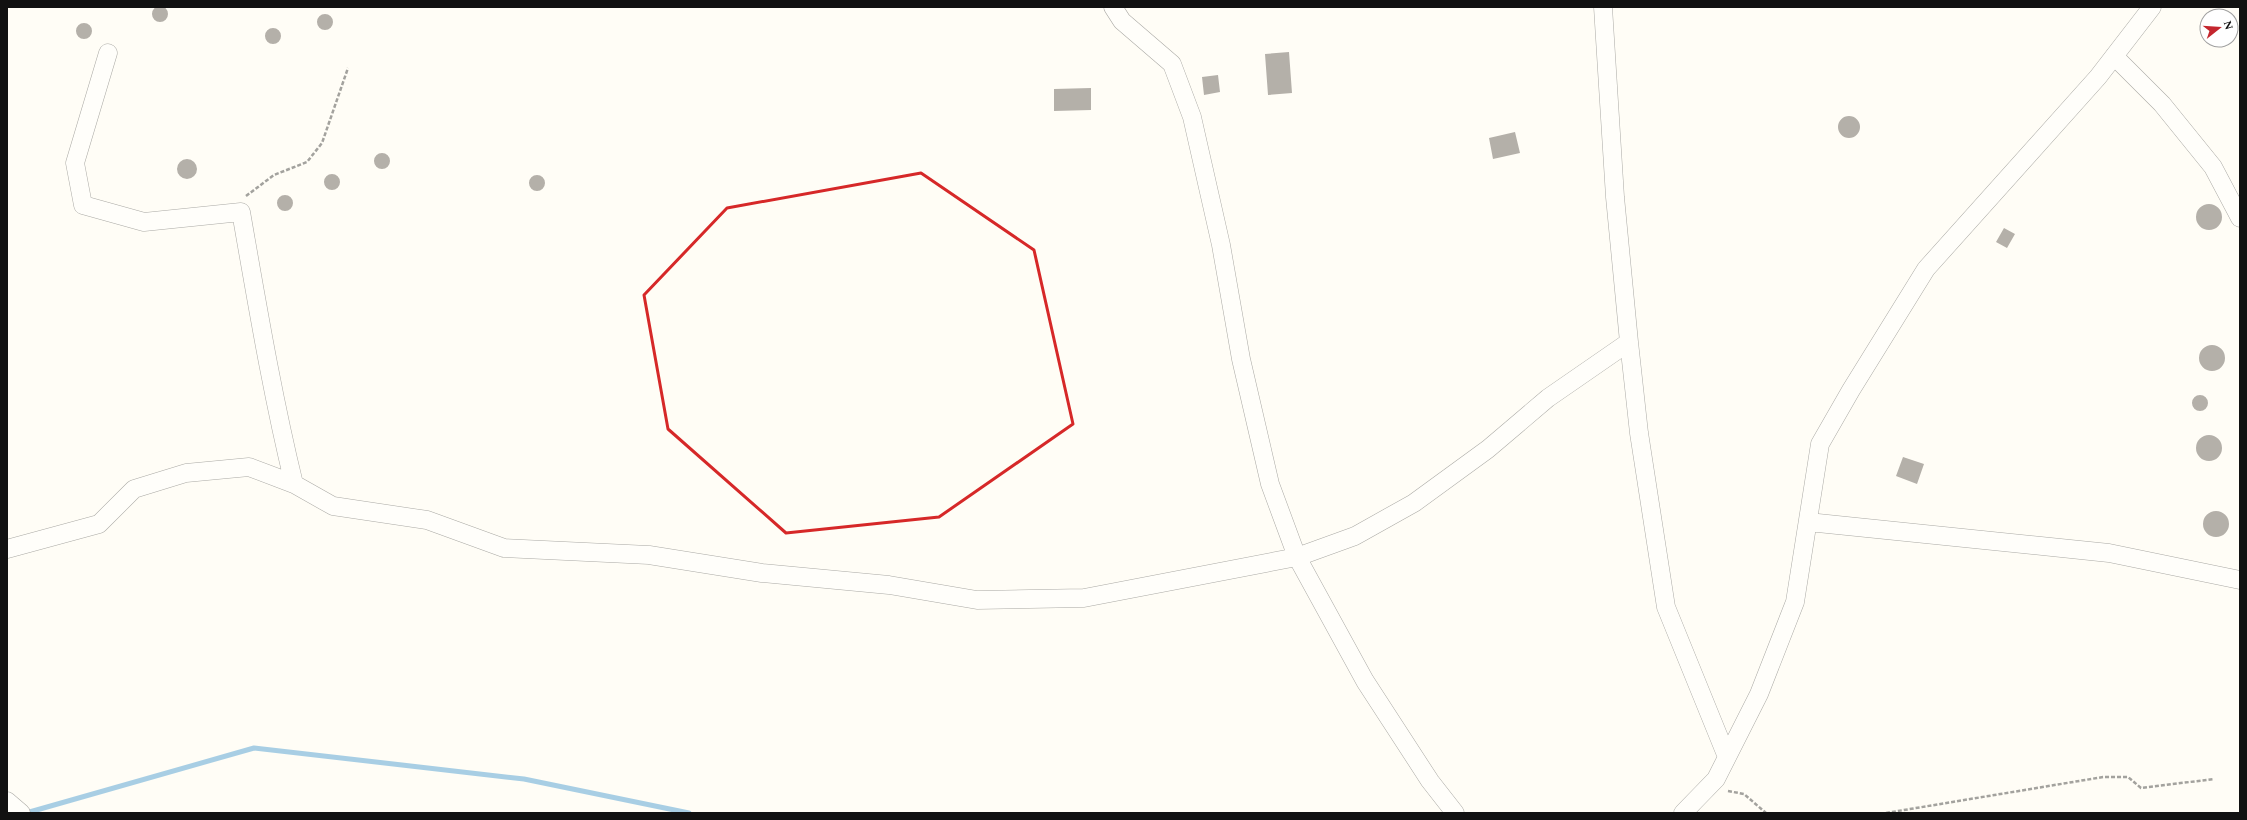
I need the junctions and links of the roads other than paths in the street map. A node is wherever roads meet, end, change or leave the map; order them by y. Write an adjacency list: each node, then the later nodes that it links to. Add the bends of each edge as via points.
1 (1113, 7): 11 (street, via 1122,20 1172,64 1192,117 1221,245 1241,359 1270,484)
2 (1604, 7): 7 (street, via 1615,198)
3 (2152, 7): 5 (street)
4 (108, 53): 8 (street, via 74,163 83,205 144,222 241,212 266,352)
5 (2114, 56): 6 (street, via 2162,104 2213,167); 9 (street, via 1926,269 1820,444)
6 (2240, 218)
7 (1629, 342): 11 (street, via 1548,398 1488,449 1414,503 1355,536); 13 (street, via 1640,440 1666,607)
8 (294, 484): 10 (street, via 249,467 186,473 134,489 99,524); 11 (street, via 333,506 427,520 504,548 649,555 762,572 889,585 977,600 1084,598)
9 (1808, 522): 12 (street, via 2109,552); 13 (street, via 1795,602 1759,694)
10 (7, 549)
11 (1297, 557): 16 (street, via 1365,681 1430,781)
12 (2240, 580)
13 (1727, 757): 17 (street, via 1716,779)
14 (7, 801): 15 (street)
15 (21, 813)
16 (1455, 813)
17 (1683, 813)

